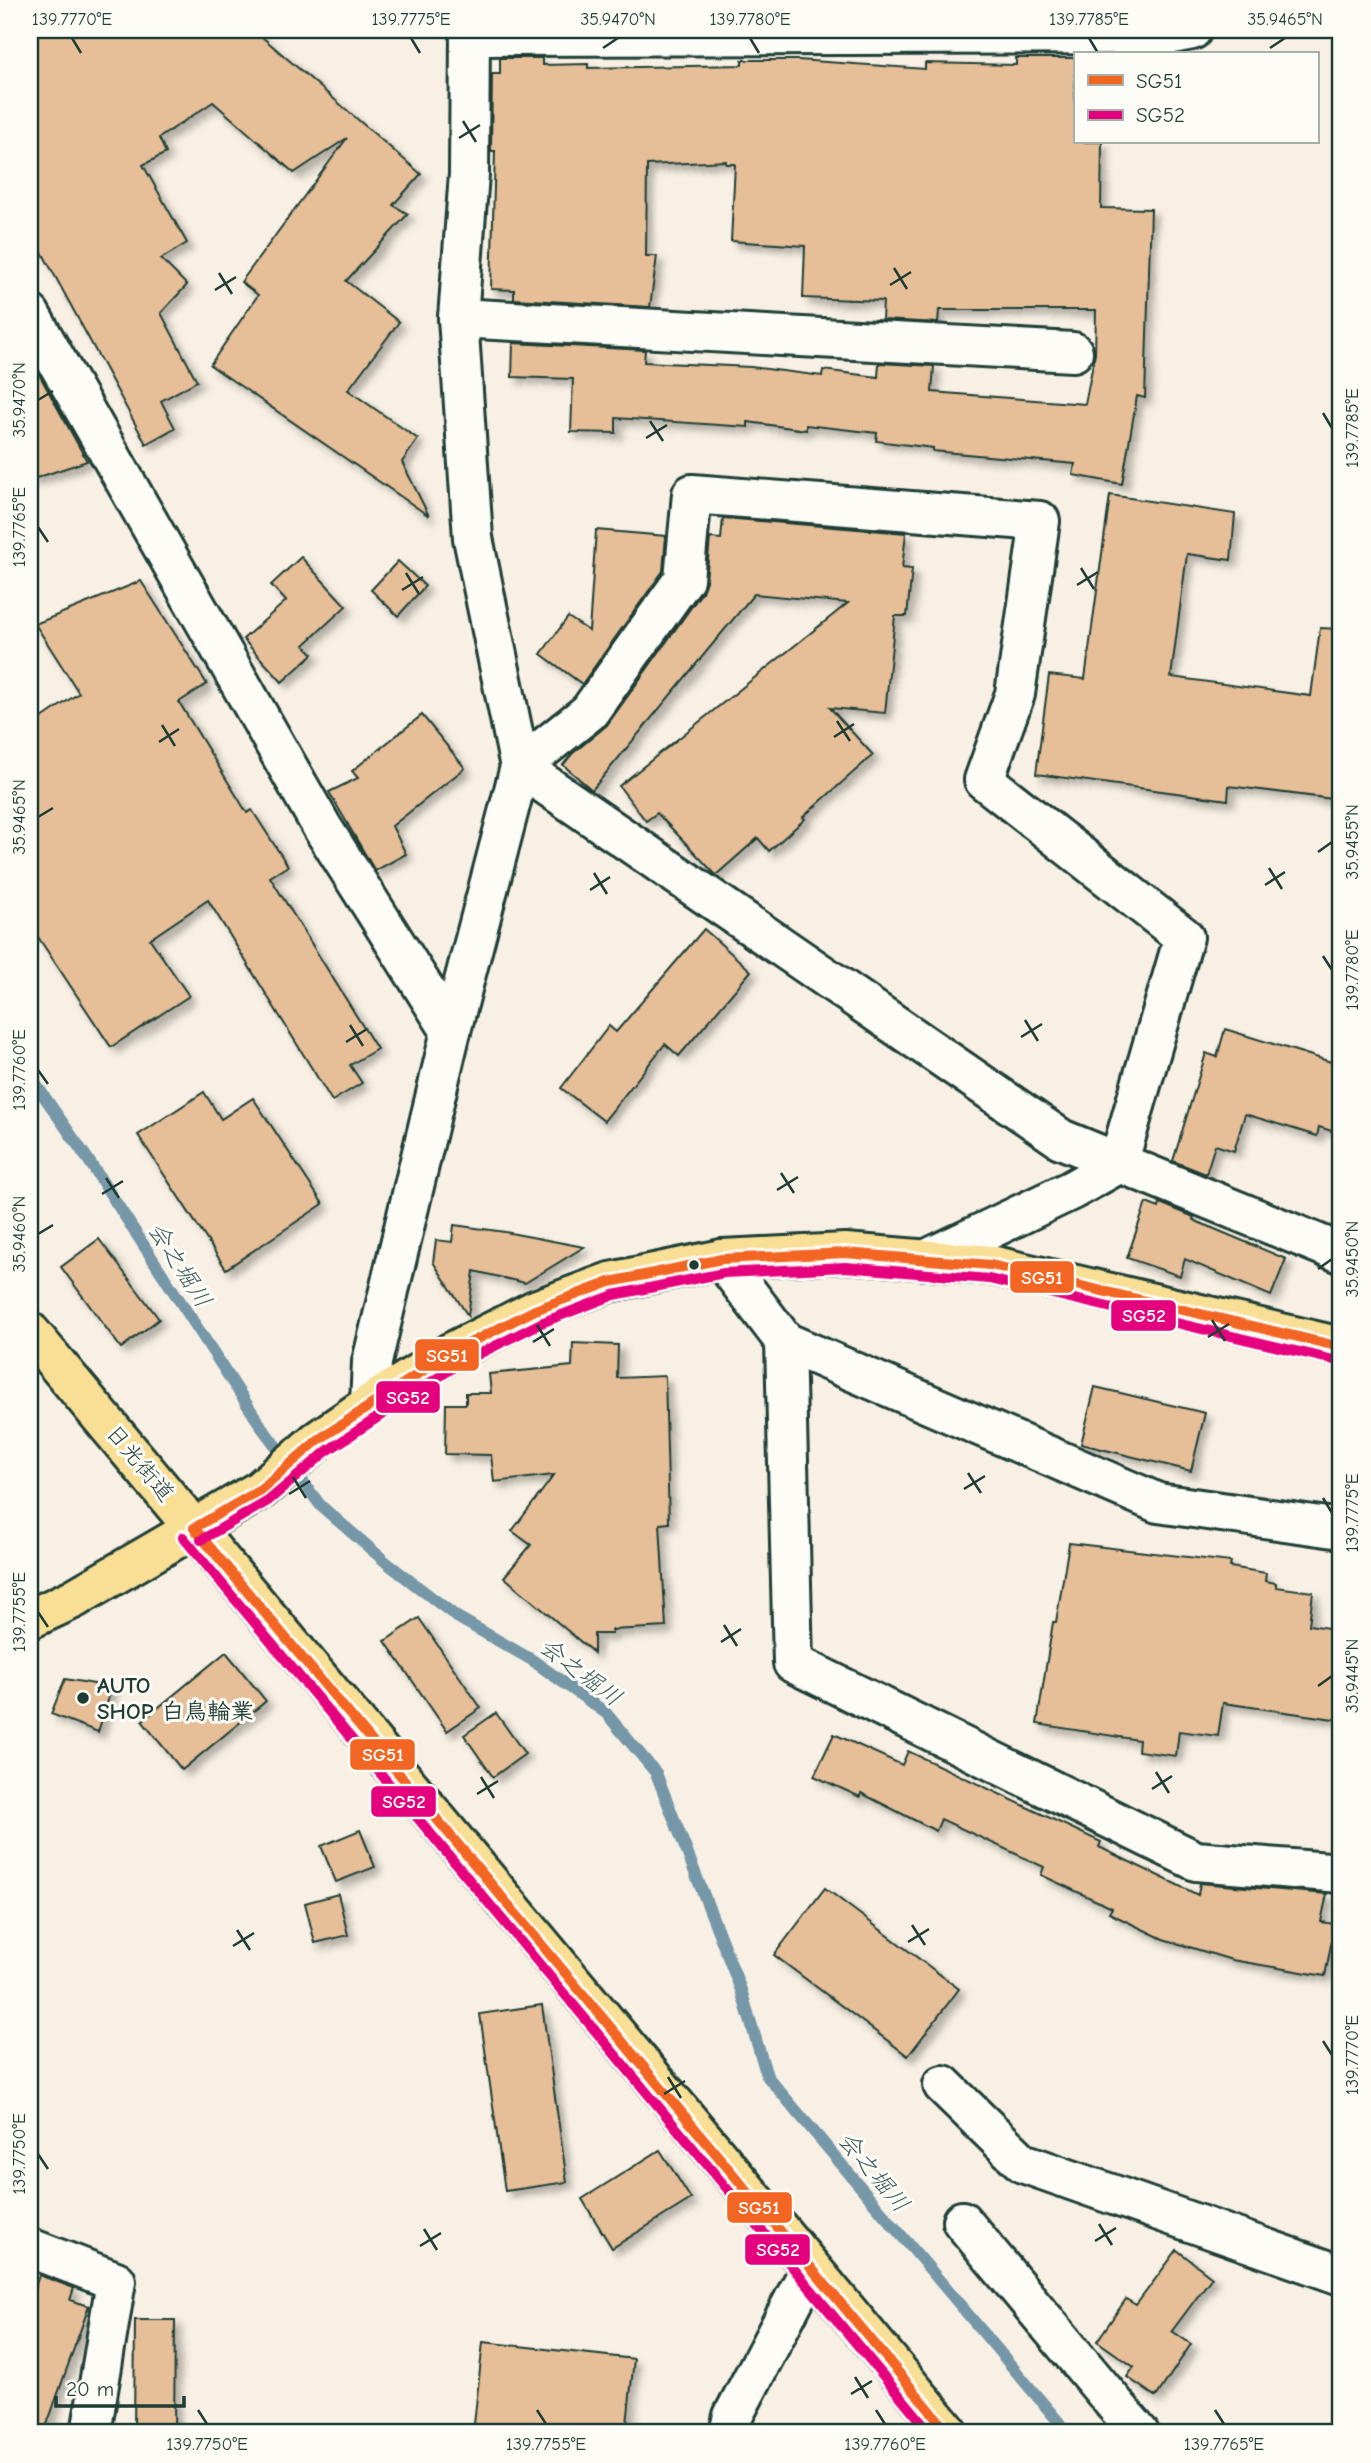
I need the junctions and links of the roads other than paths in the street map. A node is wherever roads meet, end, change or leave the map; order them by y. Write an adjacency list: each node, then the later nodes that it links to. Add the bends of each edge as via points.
1 (1192, 30): 2 (street, via 1172,34)
2 (470, 33): 4 (street, via 469,174)
3 (30, 314): 7 (street, via 323,827)
4 (458, 318): 5 (street); 6 (street, via 473,538)
5 (1073, 352)
6 (520, 767): 7 (street); 8 (street, via 1061,1139); 8 (street, via 589,712 684,579 692,494 1040,521 1015,694 984,780 1184,937)
7 (451, 1031): 15 (street, via 372,1362)
8 (1118, 1164): 9 (street); 11 (street)
9 (1341, 1253)
10 (722, 1259): 11 (main road, via 845,1253); 13 (street); 15 (main road, via 610,1282 535,1310 450,1353)
11 (925, 1260): 14 (main road, via 991,1265)
12 (30, 1332): 16 (main road, 日光街道)
13 (785, 1342): 17 (street, via 1158,1503); 19 (street, via 793,1663 1196,1861)
14 (1341, 1348)
15 (370, 1404): 16 (main road, via 318,1440 271,1481)
16 (194, 1528): 18 (main road); 23 (main road, 日光街道)
17 (1341, 1530)
18 (30, 1619)
19 (1341, 1873)
20 (943, 2085): 24 (street, via 1023,2163)
21 (962, 2221): 28 (street)
22 (30, 2248): 25 (street, via 116,2281)
23 (810, 2269): 26 (street, via 733,2416); 27 (main road, 日光街道)
24 (1341, 2274)
25 (91, 2433)
26 (729, 2433)
27 (949, 2433)
28 (1139, 2433)

